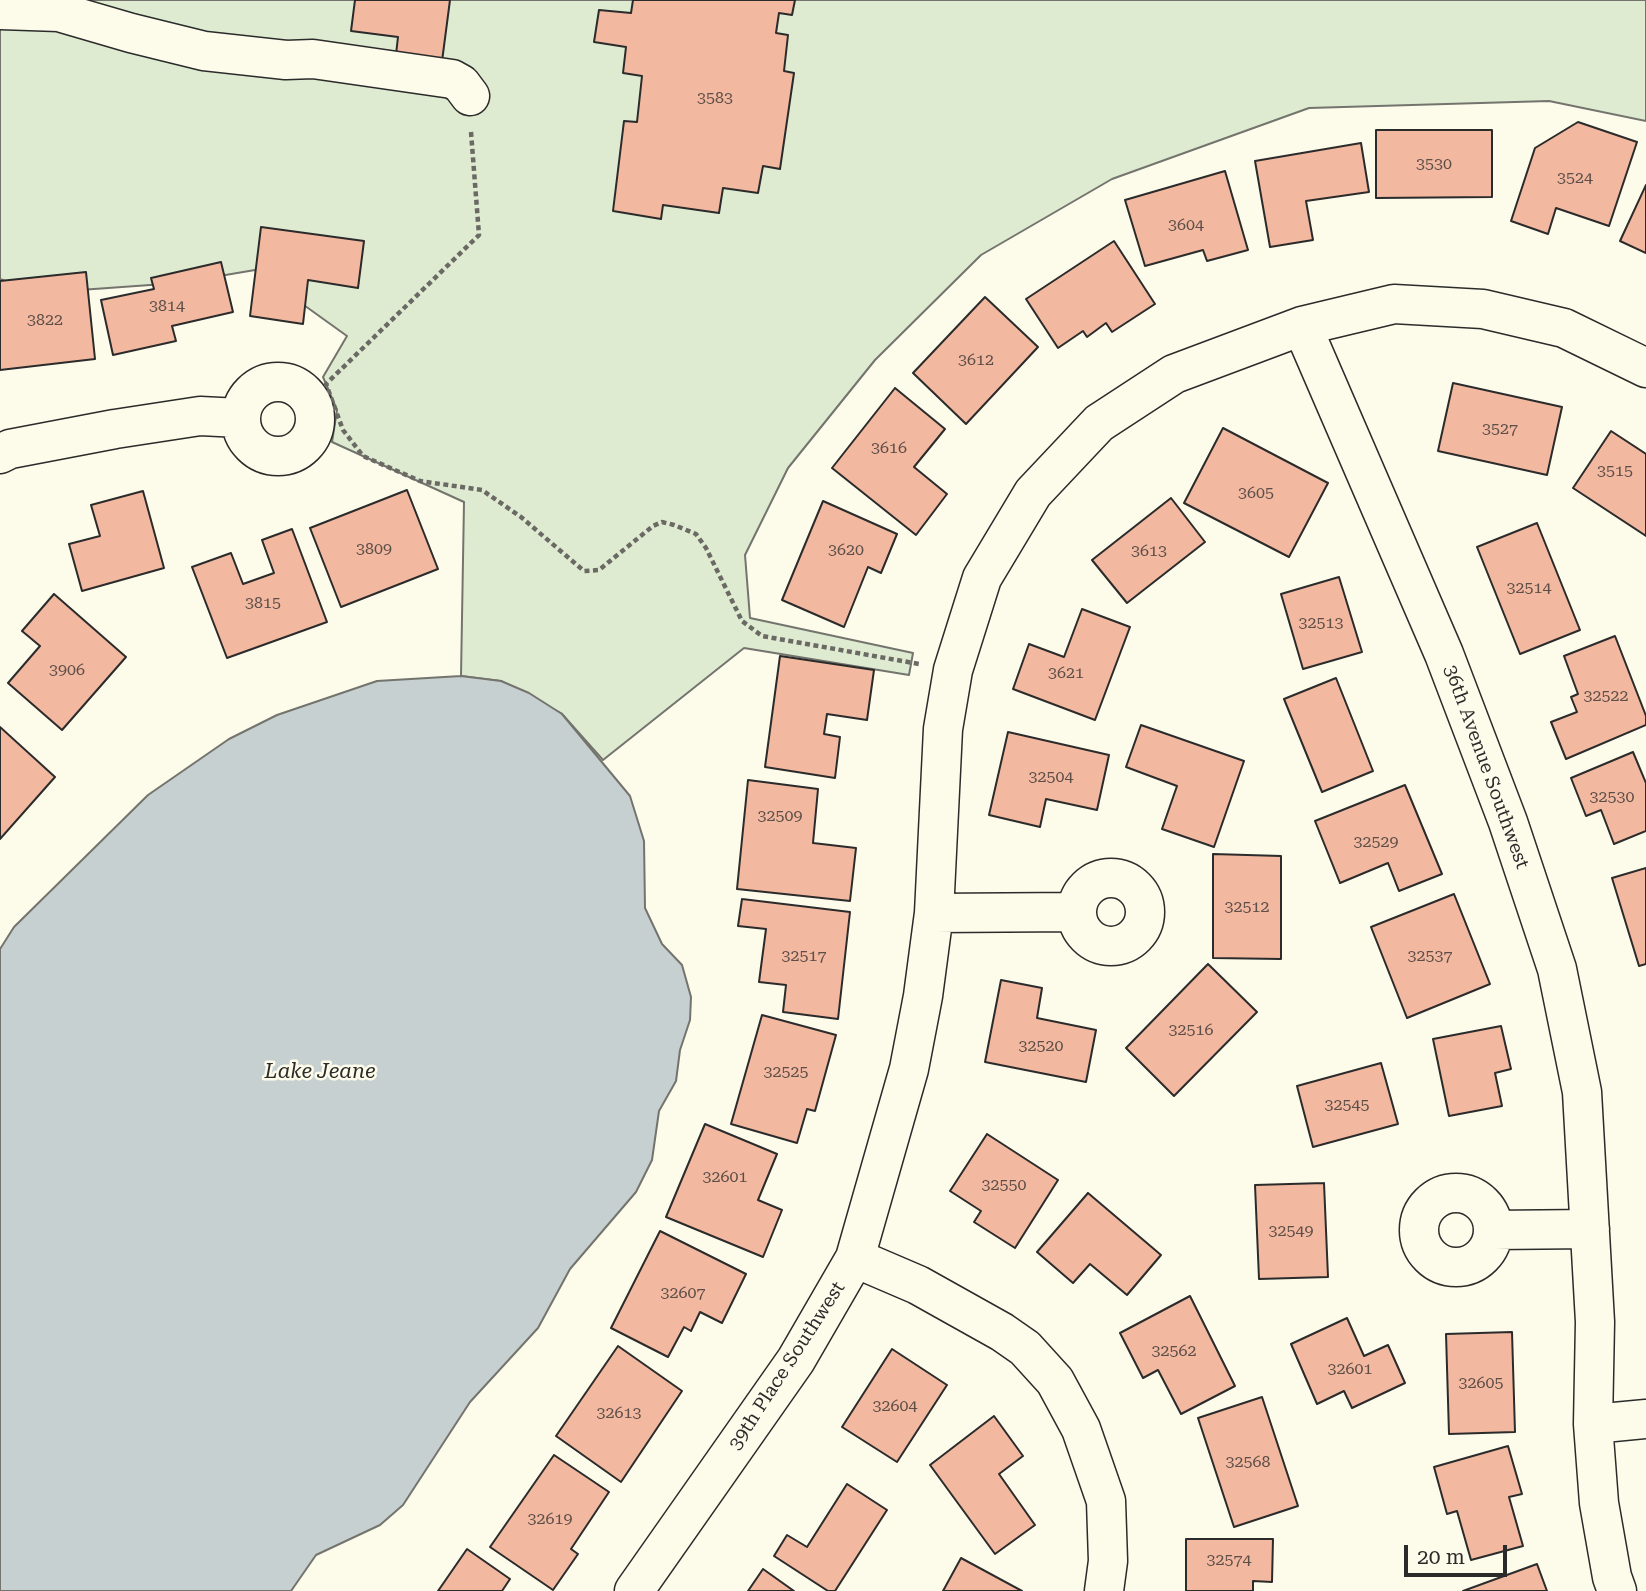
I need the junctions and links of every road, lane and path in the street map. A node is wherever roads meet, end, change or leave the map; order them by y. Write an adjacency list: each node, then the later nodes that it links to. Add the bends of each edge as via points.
1 (0, 10): 2 (street, via 60,12 204,51 313,59 452,79)
2 (470, 96): 7 (path, via 479,235 326,384 343,429 363,456 420,481 482,490 521,516 584,570 599,570 653,526 662,522 674,525 696,534 742,621 762,636)
3 (1302, 326): 4 (street, 39th Place Southwest, via 1394,304 1483,309 1564,328); 7 (street, 39th Place Southwest, via 1174,374 1099,423 1033,493 982,578); 10 (street, 36th Avenue Southwest, via 1444,654 1508,822 1557,970 1582,1092)
4 (1646, 368)
5 (240, 418): 6 (street, via 200,416)
6 (0, 454)
7 (953, 670): 9 (street, 39th Place Southwest, via 943,729)
8 (1077, 912): 9 (street)
9 (934, 913): 12 (street, 39th Place Southwest, via 909,1069)
10 (1590, 1229): 11 (street); 14 (street, 36th Avenue Southwest, via 1595,1322)
11 (1493, 1230)
12 (855, 1258): 15 (street, 39th Place Southwest, via 796,1360); 16 (street, via 918,1285 1002,1332 1025,1348 1055,1381 1081,1429 1106,1501)
13 (1646, 1419): 14 (street)
14 (1593, 1424): 17 (street, 36th Avenue Southwest, via 1599,1503)
15 (634, 1591)
16 (1104, 1591)
17 (1617, 1591)

